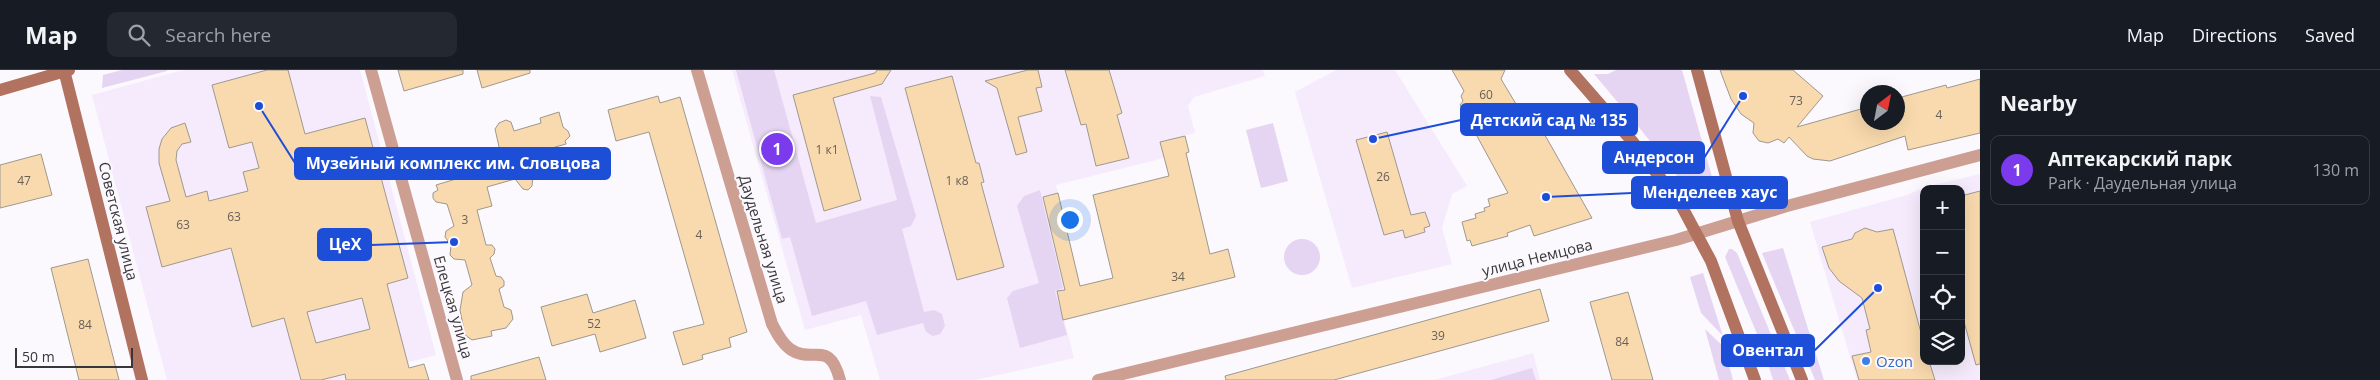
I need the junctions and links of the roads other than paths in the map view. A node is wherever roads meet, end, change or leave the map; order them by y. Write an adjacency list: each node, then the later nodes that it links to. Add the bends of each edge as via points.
1 (371, 70): 11 (street, Елецкая улица)
2 (697, 70): 12 (street, Даудельная улица, via 772,324 790,349 801,354 823,354 835,364)
3 (1570, 70): 9 (main road, via 1667,185)
4 (1697, 70): 8 (main road)
5 (66, 71): 6 (main road); 10 (main road, Советская улица)
6 (0, 90)
7 (1980, 156): 8 (street, улица Немцова)
8 (1738, 221): 9 (street, улица Немцова); 15 (main road)
9 (1698, 233): 13 (street, улица Немцова); 14 (main road)
10 (142, 380)
11 (457, 380)
12 (840, 380)
13 (1098, 380)
14 (1755, 380)
15 (1802, 380)

